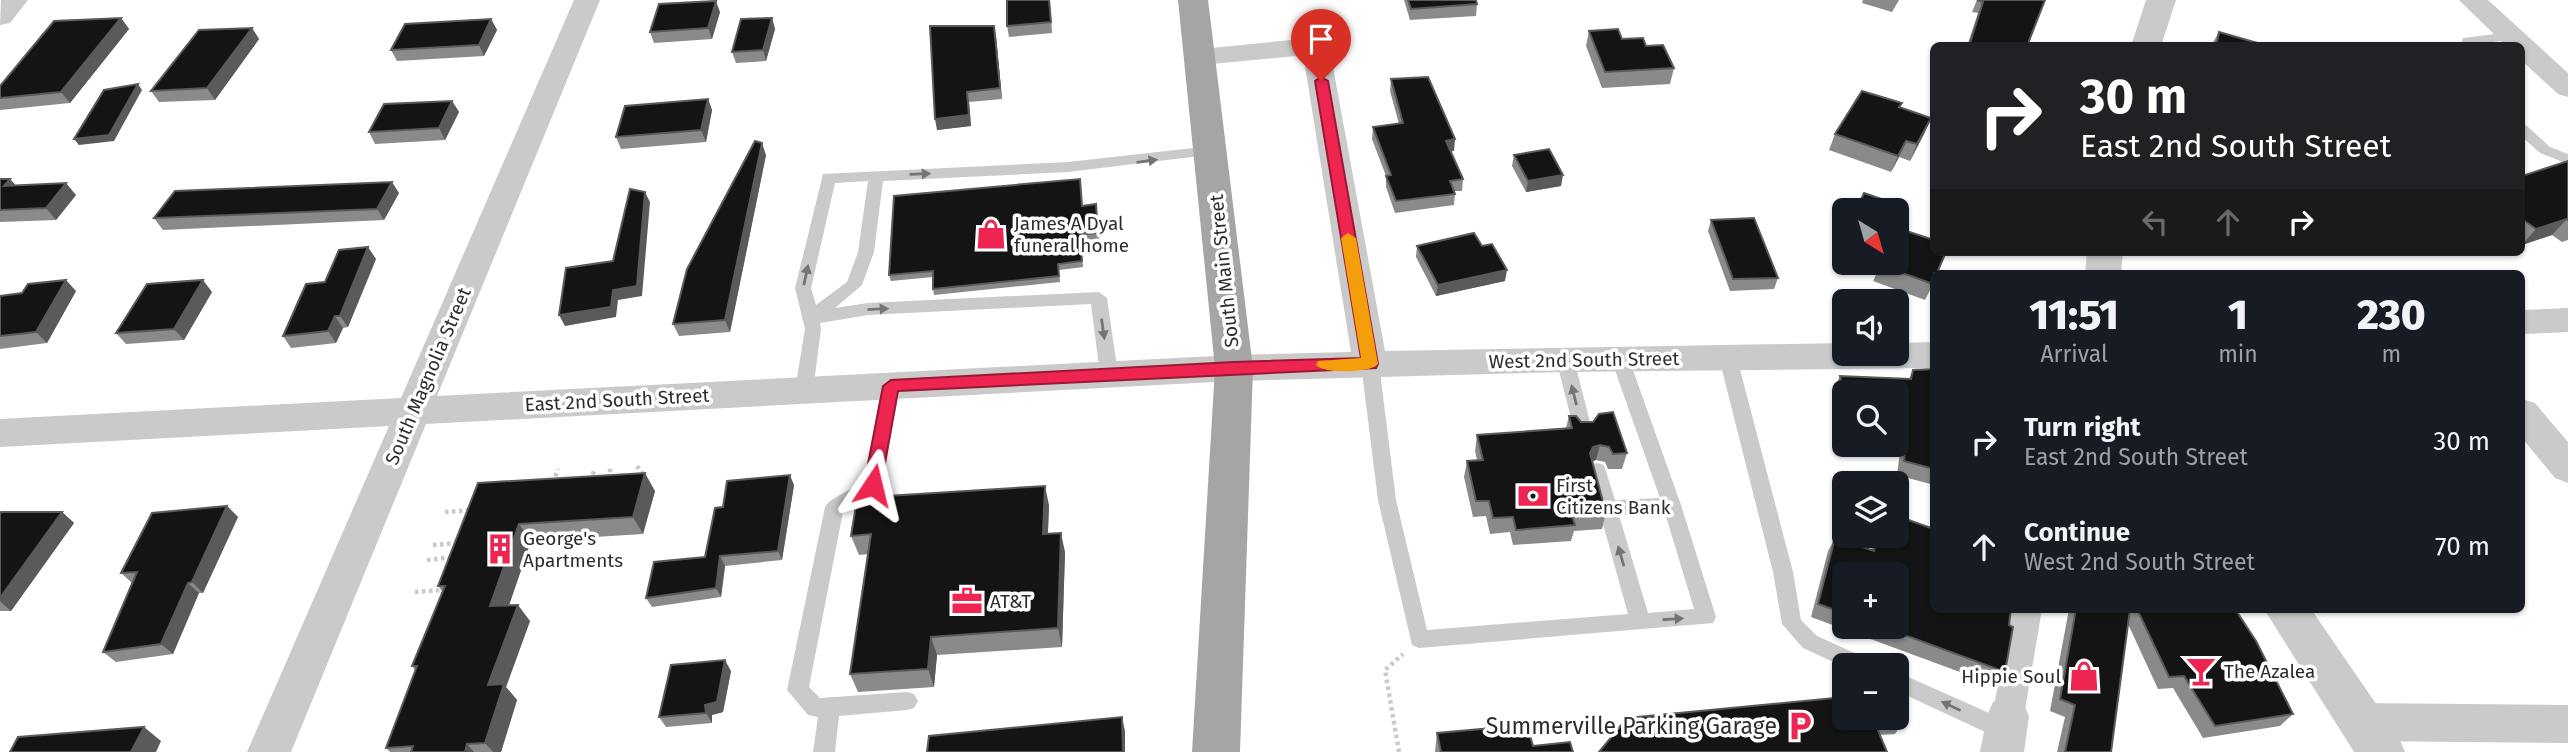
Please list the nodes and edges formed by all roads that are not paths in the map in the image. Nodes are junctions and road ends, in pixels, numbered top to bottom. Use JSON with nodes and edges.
{"nodes":[{"id":1,"x":15,"y":0,"type":"edge"},
{"id":2,"x":587,"y":0,"type":"edge"},
{"id":3,"x":1193,"y":0,"type":"edge"},
{"id":4,"x":2161,"y":0,"type":"edge"},
{"id":5,"x":2472,"y":0,"type":"edge"},
{"id":6,"x":0,"y":17,"type":"edge"},
{"id":7,"x":2511,"y":36,"type":"junction"},
{"id":8,"x":2147,"y":42,"type":"edge"},
{"id":9,"x":2468,"y":42,"type":"edge"},
{"id":10,"x":2518,"y":42,"type":"edge"},
{"id":11,"x":2525,"y":49,"type":"edge"},
{"id":12,"x":1201,"y":57,"type":"junction"},
{"id":13,"x":2568,"y":88,"type":"edge"},
{"id":14,"x":2525,"y":132,"type":"edge"},
{"id":15,"x":1211,"y":150,"type":"junction"},
{"id":16,"x":2568,"y":159,"type":"edge"},
{"id":17,"x":876,"y":176,"type":"junction"},
{"id":18,"x":811,"y":318,"type":"junction"},
{"id":19,"x":2568,"y":320,"type":"edge"},
{"id":20,"x":2525,"y":322,"type":"edge"},
{"id":21,"x":1930,"y":355,"type":"edge"},
{"id":22,"x":1728,"y":358,"type":"junction"},
{"id":23,"x":1565,"y":359,"type":"junction"},
{"id":24,"x":1620,"y":359,"type":"junction"},
{"id":25,"x":1370,"y":364,"type":"junction"},
{"id":26,"x":1234,"y":368,"type":"junction"},
{"id":27,"x":1109,"y":374,"type":"junction"},
{"id":28,"x":891,"y":386,"type":"junction"},
{"id":29,"x":804,"y":390,"type":"junction"},
{"id":30,"x":413,"y":411,"type":"junction"},
{"id":31,"x":2525,"y":417,"type":"edge"},
{"id":32,"x":1583,"y":430,"type":"edge"},
{"id":33,"x":0,"y":433,"type":"edge"},
{"id":34,"x":2568,"y":468,"type":"edge"},
{"id":35,"x":1597,"y":470,"type":"edge"},
{"id":36,"x":1672,"y":505,"type":"junction"},
{"id":37,"x":1607,"y":508,"type":"junction"},
{"id":38,"x":2025,"y":613,"type":"edge"},
{"id":39,"x":2289,"y":613,"type":"edge"},
{"id":40,"x":1640,"y":621,"type":"junction"},
{"id":41,"x":1834,"y":653,"type":"edge"},
{"id":42,"x":1909,"y":687,"type":"edge"},
{"id":43,"x":907,"y":701,"type":"dead end"},
{"id":44,"x":830,"y":706,"type":"junction"},
{"id":45,"x":2568,"y":724,"type":"edge"},
{"id":46,"x":2005,"y":733,"type":"edge"},
{"id":47,"x":2371,"y":737,"type":"edge"},
{"id":48,"x":269,"y":752,"type":"edge"},
{"id":49,"x":824,"y":752,"type":"edge"},
{"id":50,"x":1216,"y":752,"type":"edge"}],
"edges":[{"from":1,"to":6,"type":"street"},
{"from":2,"to":30,"type":"street","name":"South Magnolia Street"},
{"from":3,"to":12,"type":"main road","name":"South Main Street"},
{"from":4,"to":8,"type":"street"},
{"from":5,"to":7,"type":"street"},
{"from":7,"to":9,"type":"lane"},
{"from":7,"to":10,"type":"street"},
{"from":11,"to":13,"type":"street"},
{"from":12,"to":15,"type":"main road","name":"South Main Street"},
{"from":12,"to":25,"type":"street"},
{"from":14,"to":16,"type":"lane"},
{"from":17,"to":15,"type":"lane","one_way":true},
{"from":15,"to":26,"type":"main road","name":"South Main Street"},
{"from":17,"to":18,"type":"lane"},
{"from":18,"to":17,"type":"lane","one_way":true},
{"from":18,"to":27,"type":"lane","one_way":true},
{"from":18,"to":29,"type":"lane"},
{"from":19,"to":20,"type":"street"},
{"from":21,"to":22,"type":"street","name":"West 2nd South Street"},
{"from":22,"to":24,"type":"street","name":"West 2nd South Street"},
{"from":22,"to":41,"type":"lane"},
{"from":23,"to":24,"type":"street","name":"West 2nd South Street"},
{"from":23,"to":25,"type":"street","name":"West 2nd South Street"},
{"from":32,"to":23,"type":"lane","one_way":true},
{"from":24,"to":36,"type":"lane"},
{"from":25,"to":26,"type":"street","name":"West 2nd South Street"},
{"from":25,"to":40,"type":"lane"},
{"from":26,"to":27,"type":"street","name":"East 2nd South Street"},
{"from":26,"to":50,"type":"main road","name":"South Main Street"},
{"from":27,"to":28,"type":"street","name":"East 2nd South Street"},
{"from":28,"to":29,"type":"street","name":"East 2nd South Street"},
{"from":28,"to":44,"type":"lane"},
{"from":29,"to":30,"type":"street","name":"East 2nd South Street"},
{"from":30,"to":33,"type":"street","name":"East 2nd South Street"},
{"from":30,"to":48,"type":"street","name":"South Magnolia Street"},
{"from":31,"to":34,"type":"street"},
{"from":35,"to":37,"type":"lane"},
{"from":36,"to":37,"type":"lane"},
{"from":40,"to":36,"type":"lane","one_way":true},
{"from":40,"to":37,"type":"lane","one_way":true},
{"from":38,"to":46,"type":"street"},
{"from":39,"to":47,"type":"street"},
{"from":46,"to":42,"type":"lane","one_way":true},
{"from":43,"to":44,"type":"lane"},
{"from":44,"to":49,"type":"lane"},
{"from":45,"to":47,"type":"street"}]}
